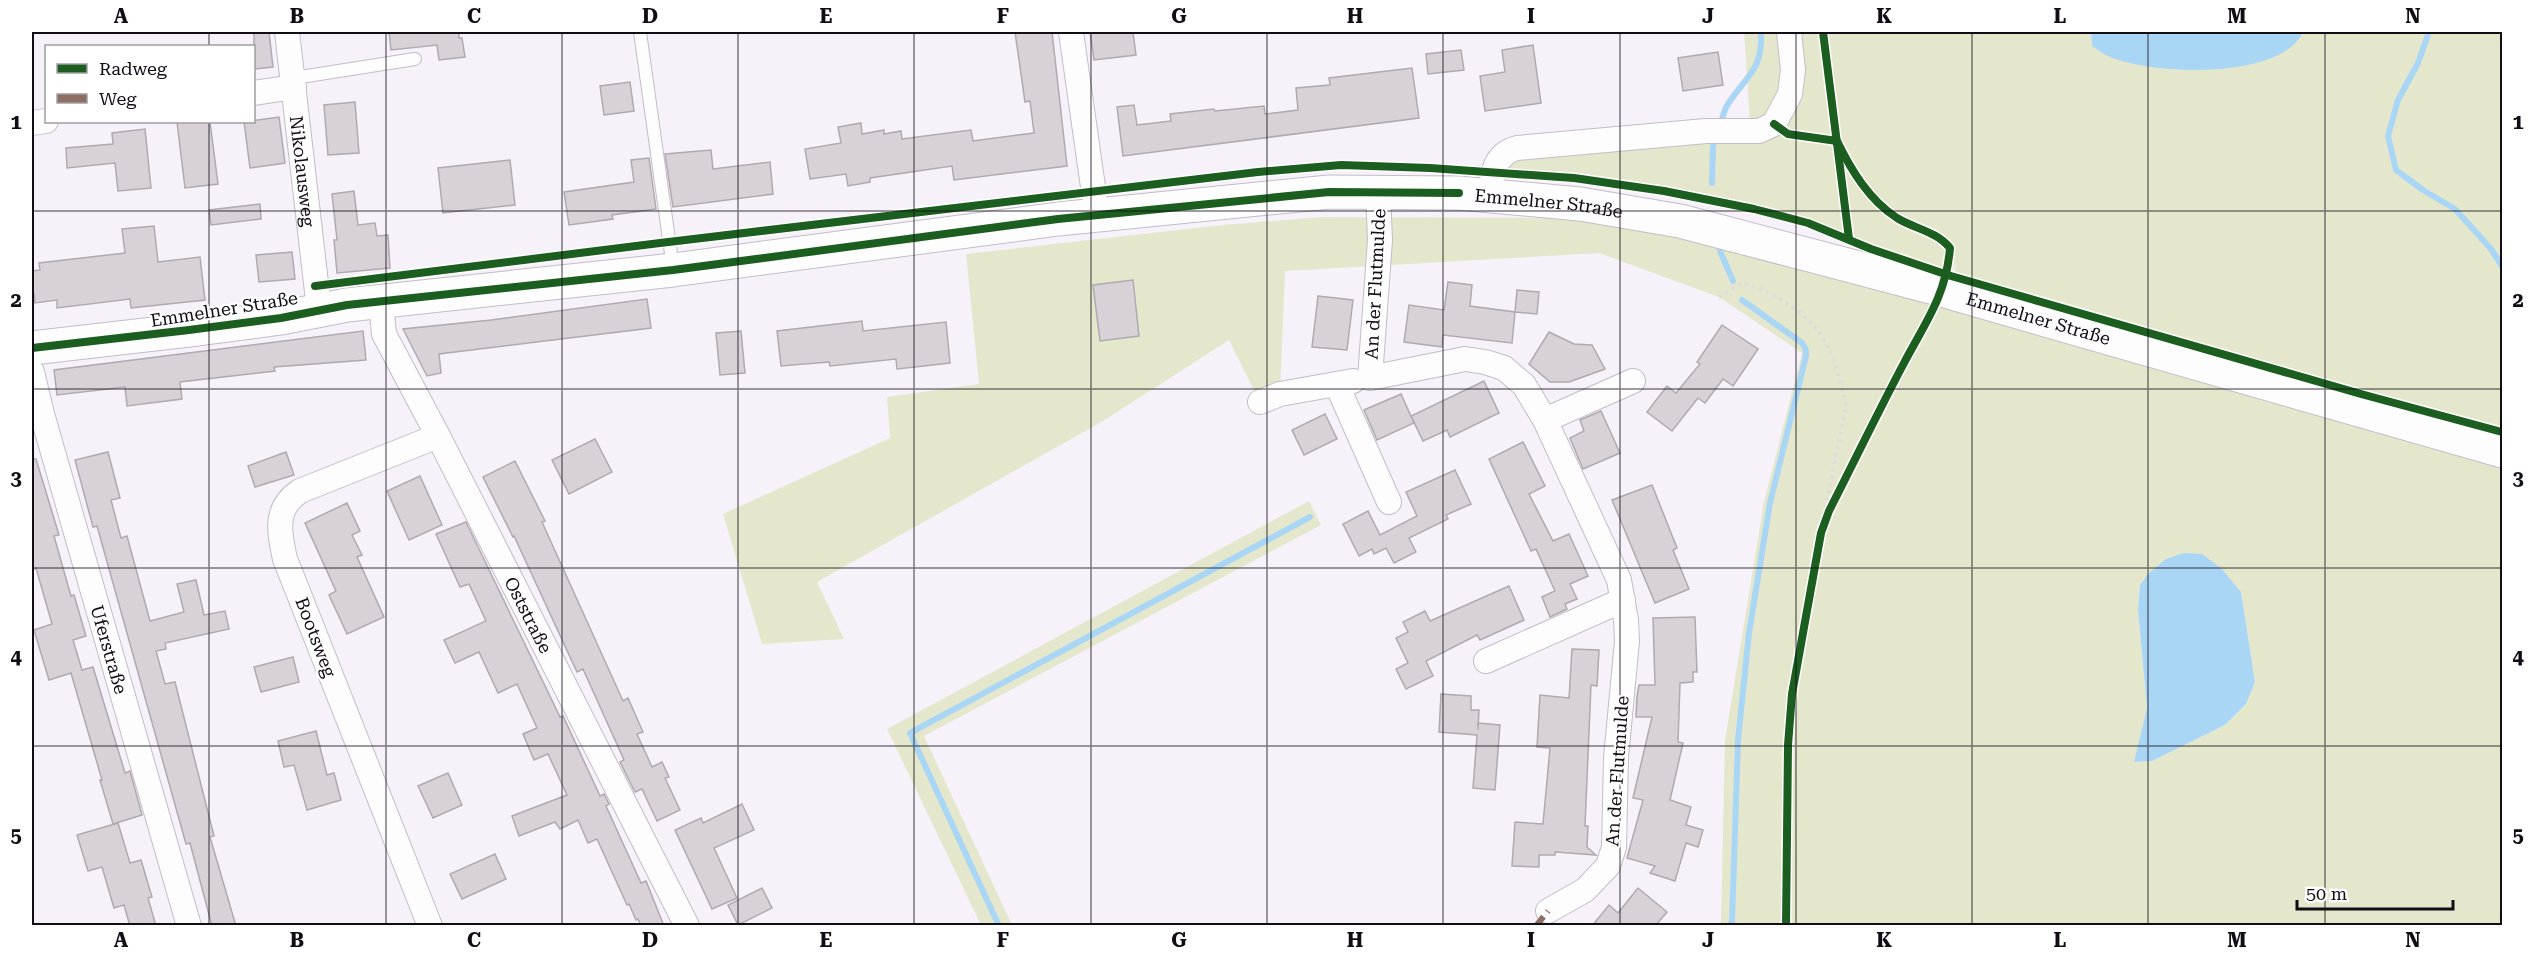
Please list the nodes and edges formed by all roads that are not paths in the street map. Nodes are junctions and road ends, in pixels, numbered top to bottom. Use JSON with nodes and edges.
{"nodes":[{"id":1,"x":287,"y":32,"type":"edge"},
{"id":2,"x":640,"y":32,"type":"edge"},
{"id":3,"x":1071,"y":32,"type":"edge"},
{"id":4,"x":1789,"y":32,"type":"edge"},
{"id":5,"x":415,"y":59,"type":"dead end"},
{"id":6,"x":294,"y":83,"type":"junction"},
{"id":7,"x":255,"y":93,"type":"edge"},
{"id":8,"x":1378,"y":191,"type":"junction"},
{"id":9,"x":1491,"y":195,"type":"junction"},
{"id":10,"x":1096,"y":215,"type":"junction"},
{"id":11,"x":673,"y":270,"type":"junction"},
{"id":12,"x":381,"y":302,"type":"junction"},
{"id":13,"x":319,"y":309,"type":"junction"},
{"id":14,"x":32,"y":348,"type":"edge"},
{"id":15,"x":32,"y":372,"type":"edge"},
{"id":16,"x":1370,"y":378,"type":"junction"},
{"id":17,"x":1633,"y":381,"type":"dead end"},
{"id":18,"x":1337,"y":385,"type":"junction"},
{"id":19,"x":1260,"y":402,"type":"dead end"},
{"id":20,"x":37,"y":416,"type":"edge"},
{"id":21,"x":1545,"y":420,"type":"junction"},
{"id":22,"x":438,"y":436,"type":"junction"},
{"id":23,"x":2502,"y":451,"type":"edge"},
{"id":24,"x":1389,"y":502,"type":"dead end"},
{"id":25,"x":1623,"y":600,"type":"junction"},
{"id":26,"x":1486,"y":661,"type":"dead end"},
{"id":27,"x":1548,"y":911,"type":"dead end"},
{"id":28,"x":189,"y":926,"type":"edge"},
{"id":29,"x":430,"y":926,"type":"edge"},
{"id":30,"x":687,"y":926,"type":"edge"}],
"edges":[{"from":1,"to":6,"type":"street","name":"Nikolausweg"},
{"from":2,"to":11,"type":"lane"},
{"from":3,"to":10,"type":"street"},
{"from":4,"to":9,"type":"street"},
{"from":5,"to":6,"type":"lane"},
{"from":6,"to":7,"type":"street"},
{"from":6,"to":13,"type":"street","name":"Nikolausweg"},
{"from":8,"to":9,"type":"street","name":"Emmelner Straße"},
{"from":8,"to":10,"type":"street","name":"Emmelner Straße"},
{"from":8,"to":16,"type":"street","name":"An der Flutmulde"},
{"from":9,"to":23,"type":"street","name":"Emmelner Straße"},
{"from":10,"to":11,"type":"street","name":"Emmelner Straße"},
{"from":11,"to":12,"type":"street","name":"Emmelner Straße"},
{"from":12,"to":13,"type":"street","name":"Emmelner Straße"},
{"from":12,"to":22,"type":"street","name":"Oststraße"},
{"from":13,"to":14,"type":"street","name":"Emmelner Straße"},
{"from":15,"to":20,"type":"street","name":"Uferstraße"},
{"from":16,"to":18,"type":"street","name":"An der Flutmulde"},
{"from":16,"to":21,"type":"street","name":"An der Flutmulde"},
{"from":17,"to":21,"type":"street"},
{"from":18,"to":19,"type":"street","name":"An der Flutmulde"},
{"from":18,"to":24,"type":"street"},
{"from":20,"to":28,"type":"street","name":"Uferstraße"},
{"from":21,"to":25,"type":"street","name":"An der Flutmulde"},
{"from":22,"to":29,"type":"street","name":"Bootsweg"},
{"from":22,"to":30,"type":"street","name":"Oststraße"},
{"from":25,"to":26,"type":"street"},
{"from":25,"to":27,"type":"street","name":"An der Flutmulde"}]}
